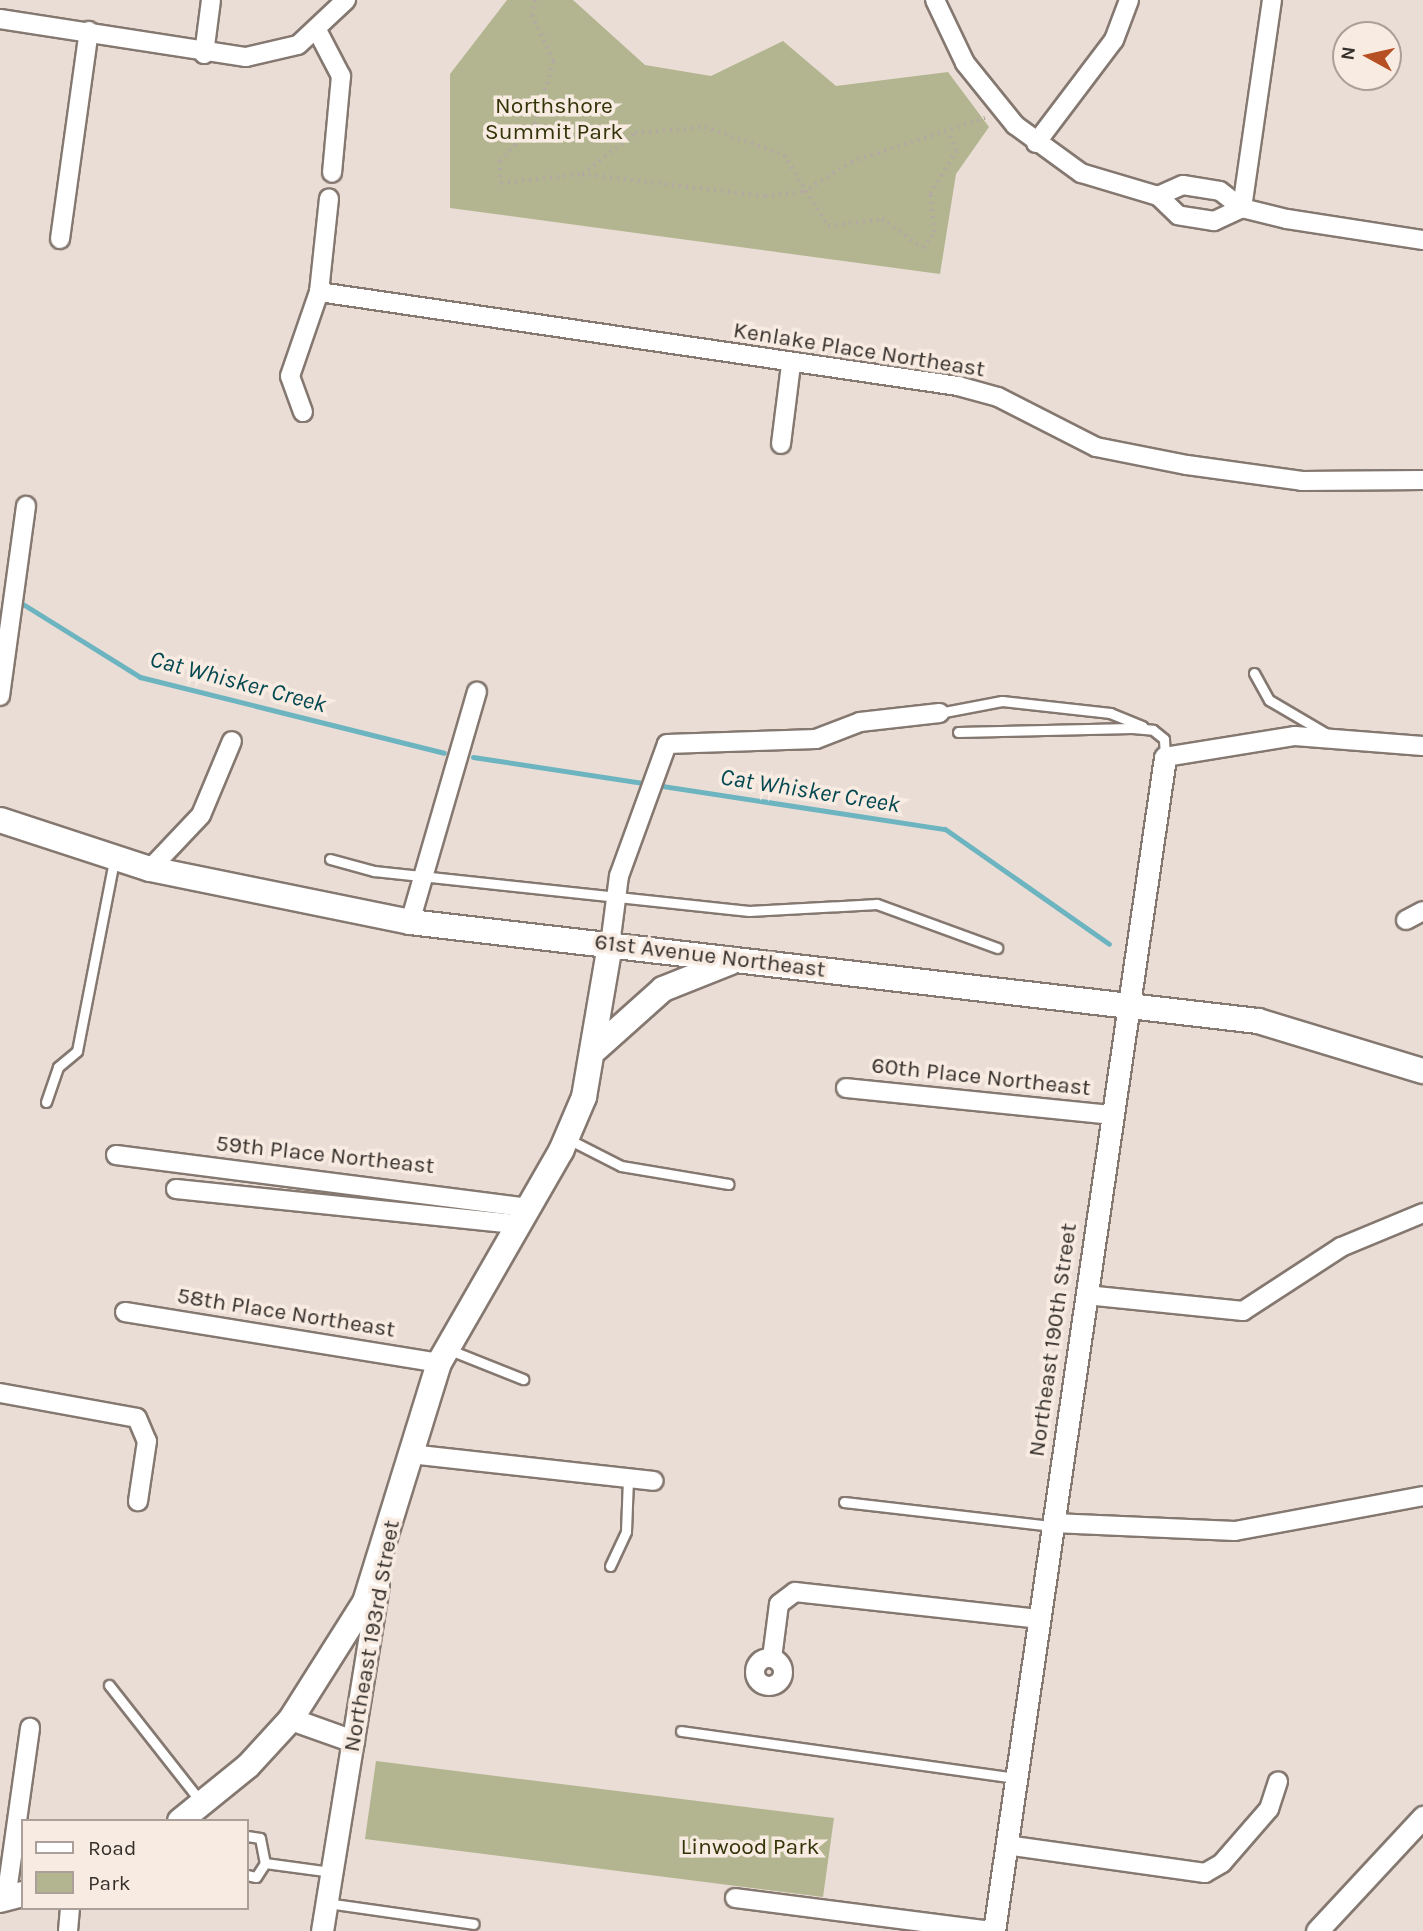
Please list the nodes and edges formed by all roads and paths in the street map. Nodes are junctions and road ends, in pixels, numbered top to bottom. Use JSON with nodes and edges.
{"nodes":[{"id":1,"x":211,"y":0,"type":"edge"},
{"id":2,"x":346,"y":0,"type":"edge"},
{"id":3,"x":535,"y":0,"type":"edge"},
{"id":4,"x":935,"y":0,"type":"edge"},
{"id":5,"x":1129,"y":0,"type":"edge"},
{"id":6,"x":1272,"y":0,"type":"edge"},
{"id":7,"x":0,"y":19,"type":"edge"},
{"id":8,"x":89,"y":32,"type":"junction"},
{"id":9,"x":318,"y":32,"type":"junction"},
{"id":10,"x":204,"y":54,"type":"junction"},
{"id":11,"x":985,"y":118,"type":"dead end"},
{"id":12,"x":948,"y":133,"type":"junction"},
{"id":13,"x":1036,"y":143,"type":"junction"},
{"id":14,"x":332,"y":173,"type":"dead end"},
{"id":15,"x":582,"y":174,"type":"junction"},
{"id":16,"x":805,"y":191,"type":"junction"},
{"id":17,"x":1158,"y":196,"type":"junction"},
{"id":18,"x":330,"y":200,"type":"dead end"},
{"id":19,"x":1242,"y":208,"type":"junction"},
{"id":20,"x":60,"y":239,"type":"dead end"},
{"id":21,"x":1423,"y":240,"type":"edge"},
{"id":22,"x":319,"y":292,"type":"junction"},
{"id":23,"x":791,"y":365,"type":"junction"},
{"id":24,"x":303,"y":412,"type":"dead end"},
{"id":25,"x":781,"y":444,"type":"dead end"},
{"id":26,"x":1423,"y":480,"type":"edge"},
{"id":27,"x":26,"y":506,"type":"dead end"},
{"id":28,"x":1254,"y":673,"type":"dead end"},
{"id":29,"x":477,"y":692,"type":"dead end"},
{"id":30,"x":0,"y":696,"type":"edge"},
{"id":31,"x":939,"y":713,"type":"joint"},
{"id":32,"x":1153,"y":730,"type":"junction"},
{"id":33,"x":958,"y":733,"type":"dead end"},
{"id":34,"x":1329,"y":735,"type":"junction"},
{"id":35,"x":232,"y":741,"type":"dead end"},
{"id":36,"x":1423,"y":746,"type":"edge"},
{"id":37,"x":1166,"y":757,"type":"junction"},
{"id":38,"x":0,"y":820,"type":"edge"},
{"id":39,"x":114,"y":858,"type":"junction"},
{"id":40,"x":330,"y":859,"type":"dead end"},
{"id":41,"x":150,"y":869,"type":"junction"},
{"id":42,"x":424,"y":875,"type":"junction"},
{"id":43,"x":617,"y":894,"type":"junction"},
{"id":44,"x":1423,"y":911,"type":"edge"},
{"id":45,"x":1406,"y":920,"type":"dead end"},
{"id":46,"x":410,"y":922,"type":"junction"},
{"id":47,"x":610,"y":945,"type":"junction"},
{"id":48,"x":997,"y":948,"type":"dead end"},
{"id":49,"x":738,"y":960,"type":"junction"},
{"id":50,"x":1128,"y":1006,"type":"junction"},
{"id":51,"x":596,"y":1049,"type":"junction"},
{"id":52,"x":1423,"y":1071,"type":"edge"},
{"id":53,"x":846,"y":1088,"type":"dead end"},
{"id":54,"x":46,"y":1102,"type":"dead end"},
{"id":55,"x":1112,"y":1115,"type":"junction"},
{"id":56,"x":567,"y":1138,"type":"junction"},
{"id":57,"x":116,"y":1155,"type":"dead end"},
{"id":58,"x":730,"y":1184,"type":"dead end"},
{"id":59,"x":176,"y":1189,"type":"dead end"},
{"id":60,"x":1423,"y":1213,"type":"edge"},
{"id":61,"x":522,"y":1216,"type":"junction"},
{"id":62,"x":1086,"y":1295,"type":"junction"},
{"id":63,"x":125,"y":1312,"type":"dead end"},
{"id":64,"x":442,"y":1355,"type":"junction"},
{"id":65,"x":523,"y":1379,"type":"dead end"},
{"id":66,"x":0,"y":1393,"type":"edge"},
{"id":67,"x":410,"y":1454,"type":"junction"},
{"id":68,"x":628,"y":1478,"type":"junction"},
{"id":69,"x":654,"y":1481,"type":"dead end"},
{"id":70,"x":1423,"y":1496,"type":"edge"},
{"id":71,"x":138,"y":1501,"type":"dead end"},
{"id":72,"x":844,"y":1502,"type":"dead end"},
{"id":73,"x":1053,"y":1525,"type":"junction"},
{"id":74,"x":382,"y":1562,"type":"junction"},
{"id":75,"x":610,"y":1566,"type":"dead end"},
{"id":76,"x":1039,"y":1619,"type":"junction"},
{"id":77,"x":772,"y":1658,"type":"dead end"},
{"id":78,"x":109,"y":1685,"type":"dead end"},
{"id":79,"x":291,"y":1719,"type":"junction"},
{"id":80,"x":30,"y":1728,"type":"dead end"},
{"id":81,"x":681,"y":1731,"type":"dead end"},
{"id":82,"x":353,"y":1741,"type":"junction"},
{"id":83,"x":1016,"y":1779,"type":"junction"},
{"id":84,"x":1278,"y":1781,"type":"dead end"},
{"id":85,"x":195,"y":1814,"type":"edge"},
{"id":86,"x":1423,"y":1816,"type":"edge"},
{"id":87,"x":248,"y":1836,"type":"edge"},
{"id":88,"x":1006,"y":1845,"type":"junction"},
{"id":89,"x":265,"y":1863,"type":"junction"},
{"id":90,"x":332,"y":1872,"type":"junction"},
{"id":91,"x":248,"y":1875,"type":"edge"},
{"id":92,"x":9,"y":1898,"type":"edge"},
{"id":93,"x":735,"y":1898,"type":"dead end"},
{"id":94,"x":327,"y":1903,"type":"junction"},
{"id":95,"x":70,"y":1910,"type":"edge"},
{"id":96,"x":474,"y":1924,"type":"dead end"},
{"id":97,"x":68,"y":1931,"type":"edge"},
{"id":98,"x":322,"y":1931,"type":"edge"},
{"id":99,"x":993,"y":1931,"type":"edge"},
{"id":100,"x":1317,"y":1931,"type":"edge"}],
"edges":[{"from":1,"to":10,"type":"street"},
{"from":2,"to":9,"type":"street"},
{"from":3,"to":15,"type":"path"},
{"from":4,"to":13,"type":"street"},
{"from":5,"to":13,"type":"street"},
{"from":6,"to":19,"type":"street"},
{"from":7,"to":8,"type":"street"},
{"from":8,"to":10,"type":"street"},
{"from":8,"to":20,"type":"street"},
{"from":9,"to":10,"type":"street"},
{"from":9,"to":14,"type":"street"},
{"from":11,"to":12,"type":"path"},
{"from":12,"to":16,"type":"path"},
{"from":12,"to":16,"type":"path"},
{"from":13,"to":17,"type":"street"},
{"from":15,"to":16,"type":"path"},
{"from":15,"to":16,"type":"path"},
{"from":17,"to":19,"type":"street"},
{"from":17,"to":19,"type":"street"},
{"from":18,"to":22,"type":"street"},
{"from":19,"to":21,"type":"street"},
{"from":22,"to":23,"type":"street","name":"Kenlake Place Northeast"},
{"from":22,"to":24,"type":"street"},
{"from":23,"to":25,"type":"street"},
{"from":23,"to":26,"type":"street","name":"Kenlake Place Northeast"},
{"from":27,"to":30,"type":"street"},
{"from":28,"to":34,"type":"lane"},
{"from":29,"to":42,"type":"street"},
{"from":31,"to":32,"type":"lane"},
{"from":31,"to":43,"type":"street"},
{"from":32,"to":33,"type":"lane"},
{"from":32,"to":37,"type":"lane"},
{"from":34,"to":36,"type":"street"},
{"from":34,"to":37,"type":"street"},
{"from":35,"to":41,"type":"street"},
{"from":37,"to":50,"type":"street","name":"Northeast 190th Street"},
{"from":38,"to":39,"type":"main road","name":"61st Avenue Northeast"},
{"from":39,"to":41,"type":"main road","name":"61st Avenue Northeast"},
{"from":39,"to":54,"type":"lane"},
{"from":40,"to":42,"type":"lane"},
{"from":41,"to":46,"type":"main road","name":"61st Avenue Northeast"},
{"from":42,"to":43,"type":"lane"},
{"from":42,"to":46,"type":"street"},
{"from":43,"to":47,"type":"street"},
{"from":43,"to":48,"type":"lane"},
{"from":44,"to":45,"type":"street"},
{"from":46,"to":47,"type":"main road","name":"61st Avenue Northeast"},
{"from":47,"to":49,"type":"main road","name":"61st Avenue Northeast"},
{"from":47,"to":51,"type":"main road","name":"Northeast 193rd Street"},
{"from":49,"to":50,"type":"main road","name":"61st Avenue Northeast"},
{"from":49,"to":51,"type":"main road"},
{"from":50,"to":52,"type":"main road","name":"61st Avenue Northeast"},
{"from":50,"to":55,"type":"street","name":"Northeast 190th Street"},
{"from":51,"to":56,"type":"main road","name":"Northeast 193rd Street"},
{"from":53,"to":55,"type":"street","name":"60th Place Northeast"},
{"from":55,"to":62,"type":"street","name":"Northeast 190th Street"},
{"from":56,"to":58,"type":"lane"},
{"from":56,"to":61,"type":"main road","name":"Northeast 193rd Street"},
{"from":57,"to":61,"type":"street","name":"59th Place Northeast"},
{"from":59,"to":61,"type":"street","name":"59th Place Northeast"},
{"from":60,"to":62,"type":"street"},
{"from":61,"to":64,"type":"main road","name":"Northeast 193rd Street"},
{"from":62,"to":73,"type":"street","name":"Northeast 190th Street"},
{"from":63,"to":64,"type":"street","name":"58th Place Northeast"},
{"from":64,"to":65,"type":"lane"},
{"from":64,"to":67,"type":"main road","name":"Northeast 193rd Street"},
{"from":66,"to":71,"type":"street"},
{"from":67,"to":68,"type":"street"},
{"from":67,"to":74,"type":"main road","name":"Northeast 193rd Street"},
{"from":68,"to":69,"type":"street"},
{"from":68,"to":75,"type":"lane"},
{"from":70,"to":73,"type":"street"},
{"from":72,"to":73,"type":"lane"},
{"from":73,"to":76,"type":"street","name":"Northeast 190th Street"},
{"from":74,"to":79,"type":"main road"},
{"from":74,"to":82,"type":"street","name":"Northeast 193rd Street"},
{"from":76,"to":77,"type":"street"},
{"from":76,"to":83,"type":"street","name":"Northeast 190th Street"},
{"from":78,"to":85,"type":"lane"},
{"from":79,"to":82,"type":"street"},
{"from":79,"to":85,"type":"main road"},
{"from":80,"to":92,"type":"street"},
{"from":81,"to":83,"type":"lane"},
{"from":82,"to":90,"type":"street","name":"Northeast 193rd Street"},
{"from":83,"to":88,"type":"street","name":"Northeast 190th Street"},
{"from":84,"to":88,"type":"street"},
{"from":86,"to":100,"type":"street"},
{"from":87,"to":89,"type":"lane"},
{"from":88,"to":99,"type":"street","name":"Northeast 190th Street"},
{"from":89,"to":90,"type":"lane"},
{"from":89,"to":91,"type":"lane"},
{"from":90,"to":94,"type":"street","name":"Northeast 193rd Street"},
{"from":93,"to":99,"type":"street"},
{"from":94,"to":96,"type":"lane"},
{"from":94,"to":98,"type":"street","name":"Northeast 193rd Street"},
{"from":95,"to":97,"type":"street"}]}
